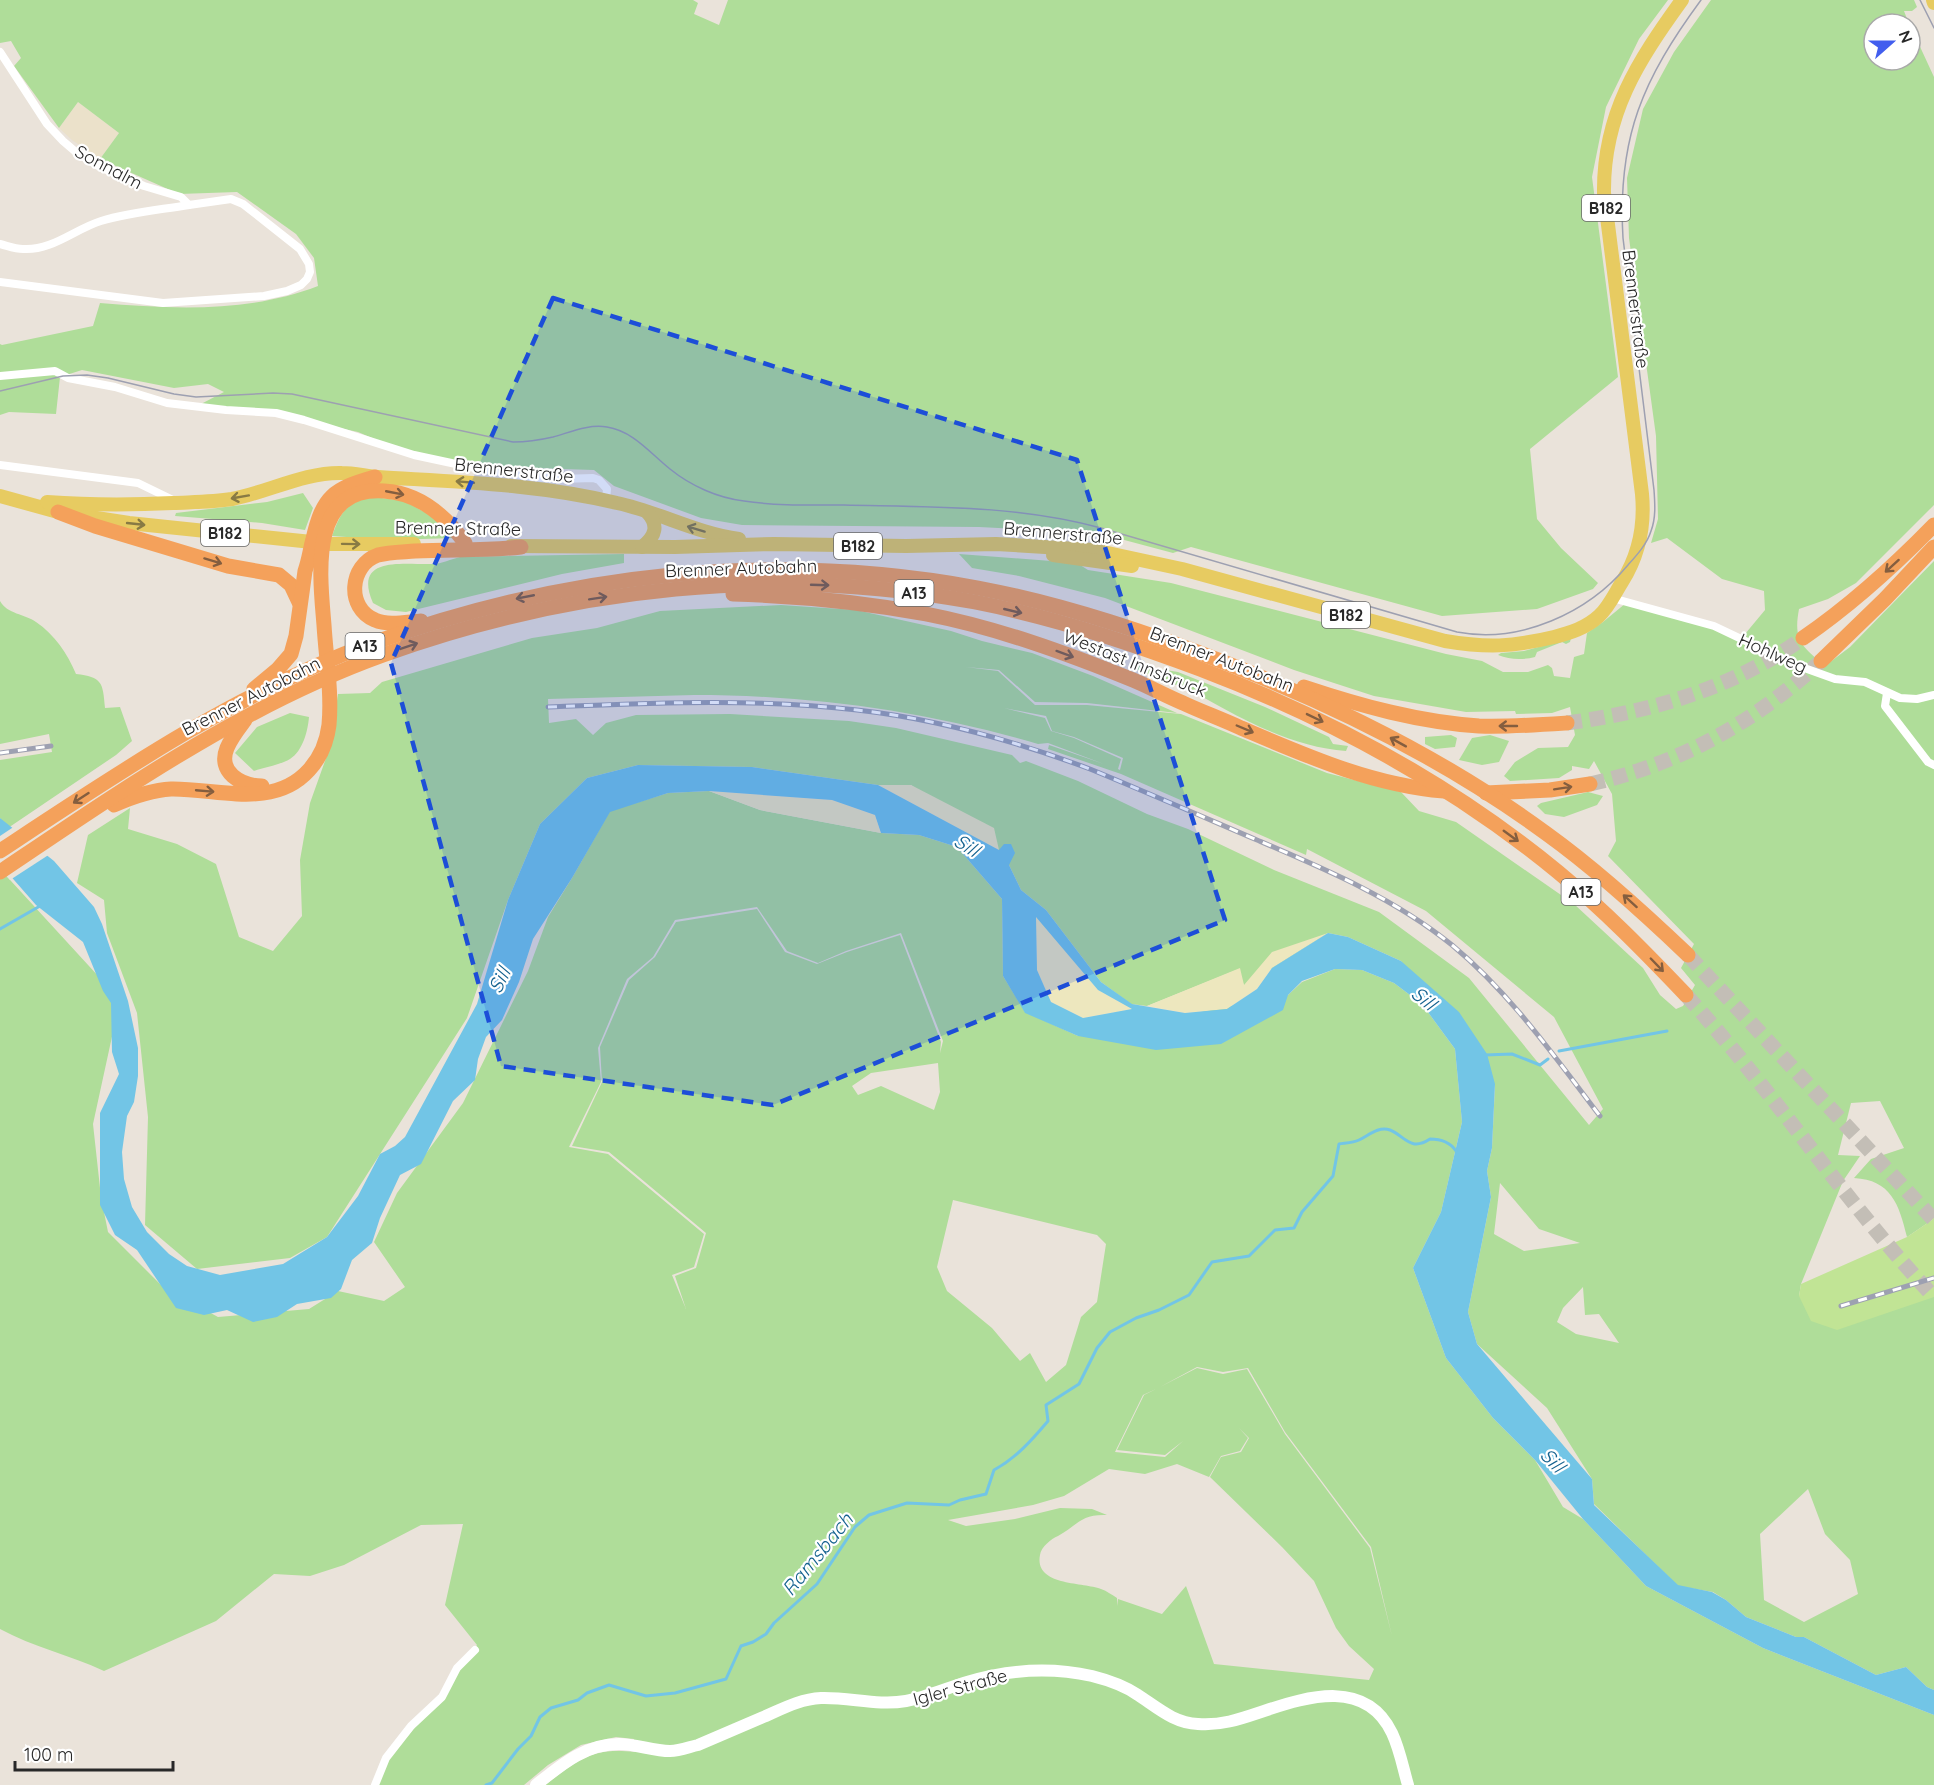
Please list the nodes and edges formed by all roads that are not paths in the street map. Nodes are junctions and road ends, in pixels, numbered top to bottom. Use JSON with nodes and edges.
{"nodes":[{"id":1,"x":1682,"y":0,"type":"edge"},
{"id":2,"x":0,"y":52,"type":"edge"},
{"id":3,"x":189,"y":205,"type":"junction"},
{"id":4,"x":0,"y":244,"type":"edge"},
{"id":5,"x":0,"y":282,"type":"edge"},
{"id":6,"x":0,"y":376,"type":"edge"},
{"id":7,"x":0,"y":465,"type":"edge"},
{"id":8,"x":375,"y":477,"type":"junction"},
{"id":9,"x":0,"y":496,"type":"edge"},
{"id":10,"x":15,"y":500,"type":"junction"},
{"id":11,"x":606,"y":500,"type":"junction"},
{"id":12,"x":178,"y":502,"type":"junction"},
{"id":13,"x":58,"y":512,"type":"junction"},
{"id":14,"x":647,"y":512,"type":"junction"},
{"id":15,"x":324,"y":519,"type":"junction"},
{"id":16,"x":1934,"y":525,"type":"edge"},
{"id":17,"x":465,"y":543,"type":"junction"},
{"id":18,"x":774,"y":544,"type":"junction"},
{"id":19,"x":521,"y":547,"type":"junction"},
{"id":20,"x":642,"y":547,"type":"junction"},
{"id":21,"x":1934,"y":547,"type":"edge"},
{"id":22,"x":311,"y":568,"type":"junction"},
{"id":23,"x":657,"y":591,"type":"junction"},
{"id":24,"x":1612,"y":598,"type":"junction"},
{"id":25,"x":299,"y":602,"type":"junction"},
{"id":26,"x":442,"y":620,"type":"junction"},
{"id":27,"x":1803,"y":638,"type":"tunnel mouth"},
{"id":28,"x":1197,"y":652,"type":"junction"},
{"id":29,"x":1821,"y":661,"type":"tunnel mouth"},
{"id":30,"x":1887,"y":693,"type":"junction"},
{"id":31,"x":1934,"y":695,"type":"edge"},
{"id":32,"x":325,"y":703,"type":"junction"},
{"id":33,"x":244,"y":709,"type":"junction"},
{"id":34,"x":1567,"y":723,"type":"tunnel mouth"},
{"id":35,"x":1934,"y":765,"type":"edge"},
{"id":36,"x":1590,"y":784,"type":"tunnel mouth"},
{"id":37,"x":143,"y":787,"type":"junction"},
{"id":38,"x":0,"y":851,"type":"edge"},
{"id":39,"x":0,"y":872,"type":"edge"},
{"id":40,"x":1688,"y":955,"type":"tunnel mouth"},
{"id":41,"x":1686,"y":996,"type":"tunnel mouth"},
{"id":42,"x":475,"y":1650,"type":"dead end"},
{"id":43,"x":375,"y":1785,"type":"edge"},
{"id":44,"x":536,"y":1785,"type":"edge"},
{"id":45,"x":1408,"y":1785,"type":"edge"}],
"edges":[{"from":1,"to":24,"type":"main road","name":"Brennerstraße","number":"B182"},
{"from":2,"to":3,"type":"street","name":"Sonnalm"},
{"from":3,"to":4,"type":"street","name":"Sonnalm"},
{"from":3,"to":5,"type":"street","name":"Sonnalm"},
{"from":6,"to":11,"type":"street"},
{"from":7,"to":12,"type":"street"},
{"from":11,"to":8,"type":"main road","name":"Brennerstraße","number":"B182","one_way":true},
{"from":8,"to":12,"type":"main road","name":"Brenner Straße","number":"B182","one_way":true},
{"from":8,"to":15,"type":"highway"},
{"from":9,"to":10,"type":"main road","name":"Brenner Straße","number":"B182"},
{"from":10,"to":12,"type":"main road","name":"Brenner Straße","number":"B182"},
{"from":10,"to":13,"type":"main road","name":"Brenner Straße","number":"B182"},
{"from":11,"to":14,"type":"main road","name":"Brennerstraße","number":"B182"},
{"from":13,"to":17,"type":"main road","name":"Brenner Straße","number":"B182","one_way":true},
{"from":13,"to":25,"type":"highway","one_way":true},
{"from":18,"to":14,"type":"main road","number":"B182","one_way":true},
{"from":14,"to":20,"type":"main road"},
{"from":15,"to":17,"type":"highway","one_way":true},
{"from":15,"to":22,"type":"highway"},
{"from":16,"to":27,"type":"highway","one_way":true},
{"from":17,"to":19,"type":"main road","name":"Brenner Straße","number":"B182"},
{"from":18,"to":20,"type":"main road","name":"Brenner Straße","number":"B182"},
{"from":18,"to":24,"type":"main road","name":"Brennerstraße","number":"B182"},
{"from":19,"to":20,"type":"main road","name":"Brenner Straße","number":"B182"},
{"from":19,"to":26,"type":"highway"},
{"from":21,"to":29,"type":"highway"},
{"from":22,"to":25,"type":"highway"},
{"from":22,"to":32,"type":"highway"},
{"from":33,"to":23,"type":"highway","name":"Brenner Autobahn","number":"A13","one_way":true},
{"from":23,"to":36,"type":"highway","name":"Westast Innsbruck","number":"A13","one_way":true},
{"from":23,"to":41,"type":"highway","name":"Brenner Autobahn","number":"A13","one_way":true},
{"from":24,"to":30,"type":"street","name":"Hohlweg"},
{"from":25,"to":33,"type":"highway"},
{"from":28,"to":26,"type":"highway","name":"Brenner Autobahn","number":"A13","one_way":true},
{"from":26,"to":33,"type":"highway","name":"Brenner Autobahn","number":"A13"},
{"from":34,"to":28,"type":"highway","name":"Westast Innsbruck","number":"A13","one_way":true},
{"from":40,"to":28,"type":"highway","name":"Brenner Autobahn","number":"A13","one_way":true},
{"from":30,"to":31,"type":"street","name":"Hohlweg"},
{"from":30,"to":35,"type":"street"},
{"from":32,"to":33,"type":"highway"},
{"from":37,"to":32,"type":"highway","one_way":true},
{"from":33,"to":37,"type":"highway","name":"Brenner Autobahn","number":"A13"},
{"from":33,"to":38,"type":"highway","name":"Brenner Autobahn","number":"A13","one_way":true},
{"from":37,"to":39,"type":"highway"},
{"from":42,"to":43,"type":"street"},
{"from":44,"to":45,"type":"main road","name":"Igler Straße"}]}
